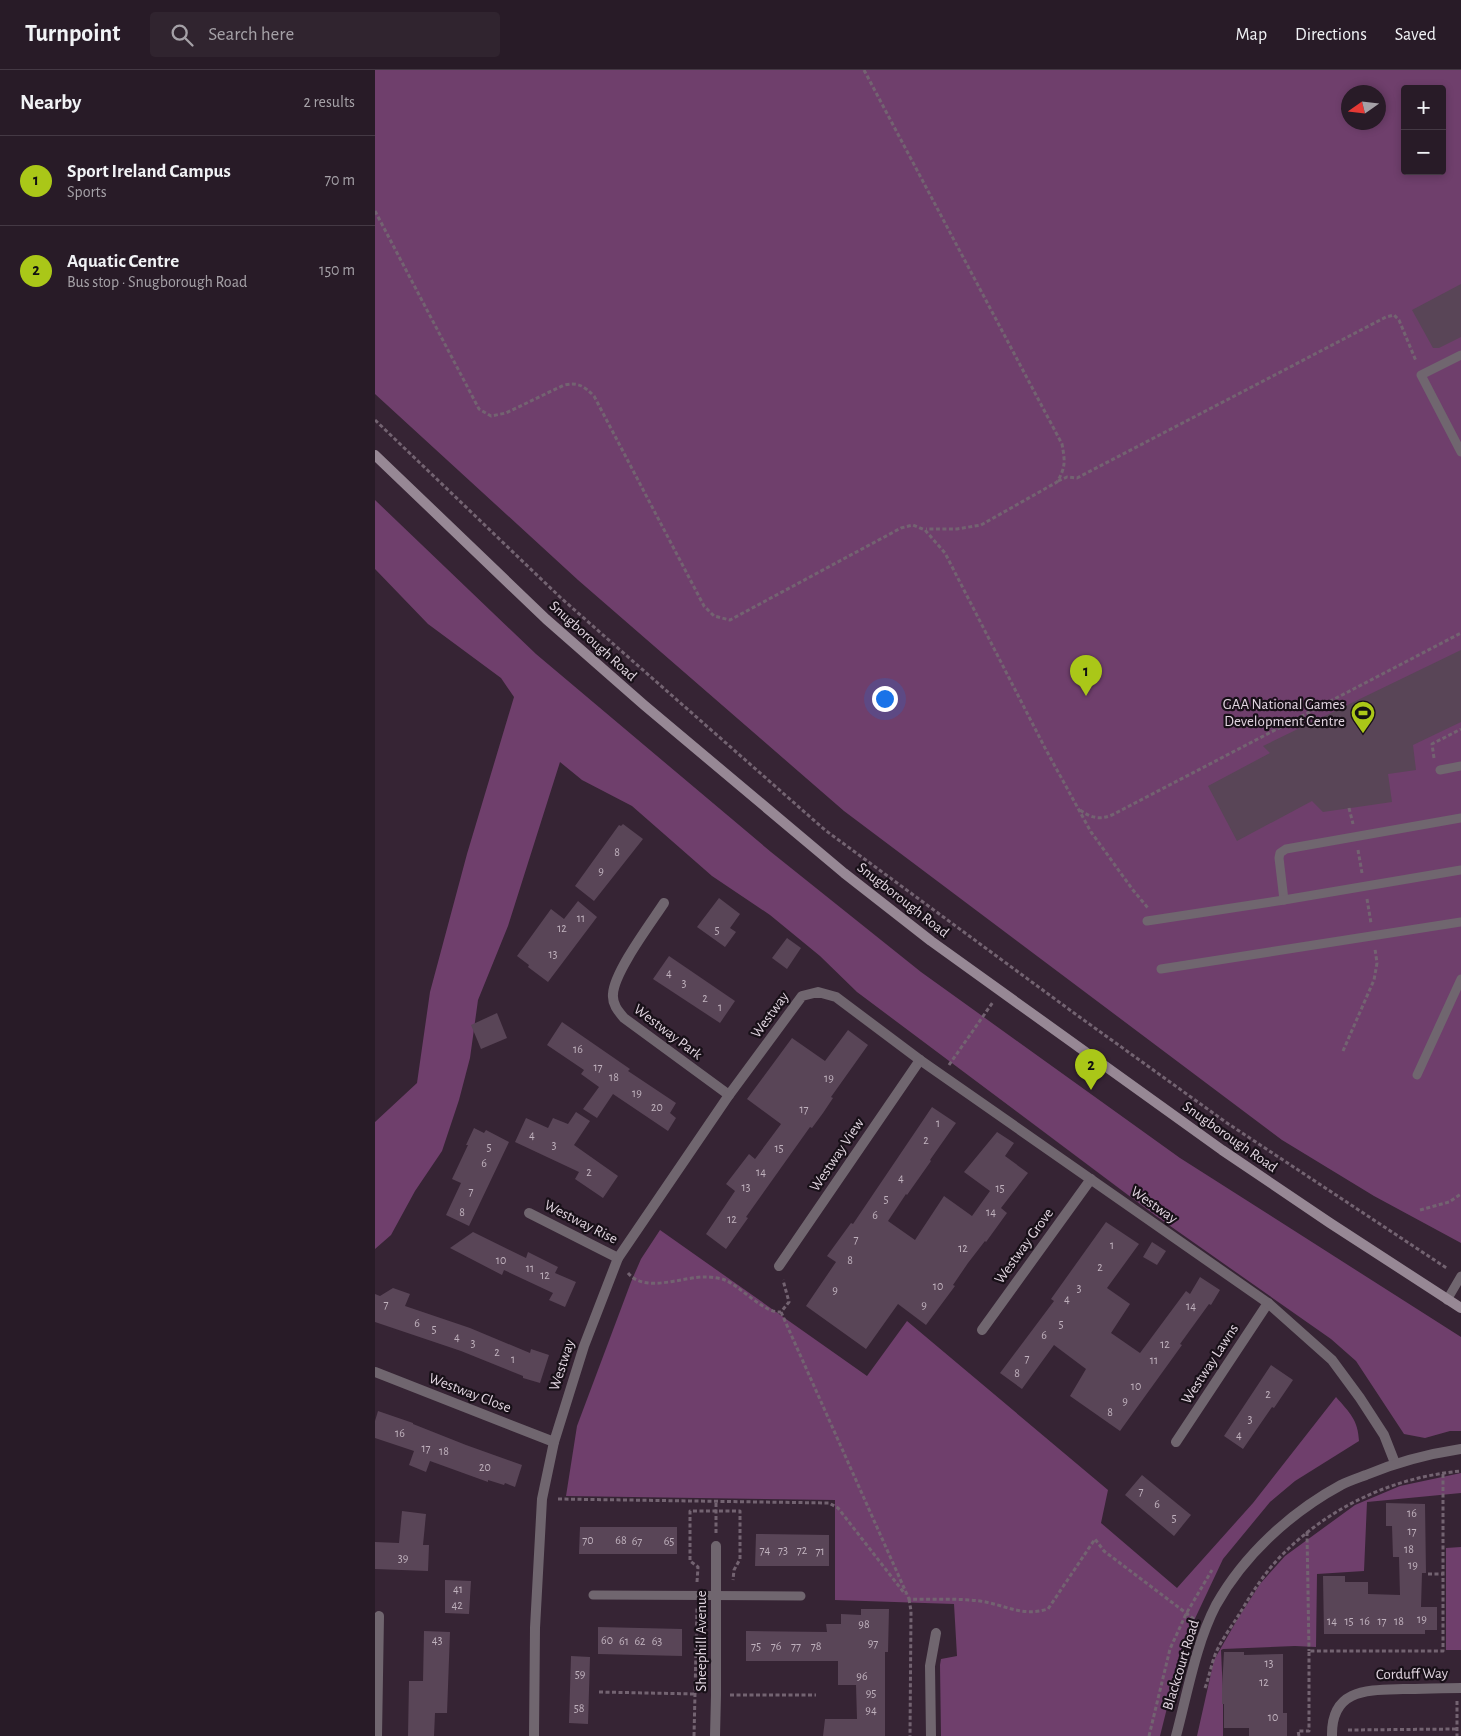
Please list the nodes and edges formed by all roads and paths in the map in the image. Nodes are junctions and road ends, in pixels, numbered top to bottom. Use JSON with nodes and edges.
{"nodes":[{"id":1,"x":864,"y":70,"type":"edge"},
{"id":2,"x":375,"y":211,"type":"edge"},
{"id":3,"x":1461,"y":355,"type":"edge"},
{"id":4,"x":1421,"y":375,"type":"junction"},
{"id":5,"x":375,"y":420,"type":"edge"},
{"id":6,"x":1461,"y":452,"type":"edge"},
{"id":7,"x":375,"y":455,"type":"edge"},
{"id":8,"x":1057,"y":482,"type":"junction"},
{"id":9,"x":923,"y":529,"type":"junction"},
{"id":10,"x":1461,"y":633,"type":"edge"},
{"id":11,"x":1461,"y":729,"type":"edge"},
{"id":12,"x":1461,"y":766,"type":"edge"},
{"id":13,"x":1439,"y":770,"type":"joint"},
{"id":14,"x":1079,"y":810,"type":"junction"},
{"id":15,"x":1461,"y":818,"type":"edge"},
{"id":16,"x":1461,"y":870,"type":"edge"},
{"id":17,"x":1284,"y":900,"type":"junction"},
{"id":18,"x":664,"y":903,"type":"dead end"},
{"id":19,"x":1157,"y":919,"type":"junction"},
{"id":20,"x":1147,"y":921,"type":"dead end"},
{"id":21,"x":1461,"y":922,"type":"edge"},
{"id":22,"x":1161,"y":969,"type":"dead end"},
{"id":23,"x":1461,"y":979,"type":"edge"},
{"id":24,"x":1001,"y":992,"type":"junction"},
{"id":25,"x":920,"y":1060,"type":"junction"},
{"id":26,"x":942,"y":1075,"type":"junction"},
{"id":27,"x":1417,"y":1075,"type":"dead end"},
{"id":28,"x":729,"y":1095,"type":"junction"},
{"id":29,"x":1091,"y":1180,"type":"junction"},
{"id":30,"x":1461,"y":1194,"type":"edge"},
{"id":31,"x":1419,"y":1210,"type":"dead end"},
{"id":32,"x":529,"y":1213,"type":"dead end"},
{"id":33,"x":619,"y":1258,"type":"junction"},
{"id":34,"x":779,"y":1266,"type":"joint"},
{"id":35,"x":1461,"y":1276,"type":"edge"},
{"id":36,"x":1447,"y":1300,"type":"junction"},
{"id":37,"x":1268,"y":1303,"type":"junction"},
{"id":38,"x":1461,"y":1308,"type":"edge"},
{"id":39,"x":781,"y":1312,"type":"junction"},
{"id":40,"x":982,"y":1330,"type":"dead end"},
{"id":41,"x":375,"y":1372,"type":"edge"},
{"id":42,"x":554,"y":1442,"type":"junction"},
{"id":43,"x":1177,"y":1442,"type":"dead end"},
{"id":44,"x":1461,"y":1449,"type":"edge"},
{"id":45,"x":1395,"y":1463,"type":"junction"},
{"id":46,"x":1461,"y":1471,"type":"edge"},
{"id":47,"x":1443,"y":1473,"type":"junction"},
{"id":48,"x":542,"y":1499,"type":"junction"},
{"id":49,"x":717,"y":1501,"type":"junction"},
{"id":50,"x":1307,"y":1532,"type":"junction"},
{"id":51,"x":716,"y":1546,"type":"joint"},
{"id":52,"x":1212,"y":1570,"type":"dead end"},
{"id":53,"x":1428,"y":1574,"type":"dead end"},
{"id":54,"x":1443,"y":1574,"type":"junction"},
{"id":55,"x":593,"y":1595,"type":"dead end"},
{"id":56,"x":716,"y":1595,"type":"junction"},
{"id":57,"x":801,"y":1596,"type":"dead end"},
{"id":58,"x":909,"y":1599,"type":"junction"},
{"id":59,"x":1186,"y":1614,"type":"junction"},
{"id":60,"x":379,"y":1616,"type":"dead end"},
{"id":61,"x":1207,"y":1627,"type":"junction"},
{"id":62,"x":936,"y":1633,"type":"dead end"},
{"id":63,"x":1309,"y":1651,"type":"junction"},
{"id":64,"x":1459,"y":1688,"type":"edge"},
{"id":65,"x":599,"y":1692,"type":"dead end"},
{"id":66,"x":1204,"y":1693,"type":"dead end"},
{"id":67,"x":716,"y":1695,"type":"junction"},
{"id":68,"x":816,"y":1695,"type":"dead end"},
{"id":69,"x":1457,"y":1729,"type":"junction"},
{"id":70,"x":1309,"y":1731,"type":"junction"},
{"id":71,"x":1332,"y":1733,"type":"edge"},
{"id":72,"x":377,"y":1736,"type":"edge"},
{"id":73,"x":534,"y":1736,"type":"edge"},
{"id":74,"x":715,"y":1736,"type":"edge"},
{"id":75,"x":910,"y":1736,"type":"edge"},
{"id":76,"x":931,"y":1736,"type":"edge"},
{"id":77,"x":1149,"y":1736,"type":"edge"},
{"id":78,"x":1176,"y":1736,"type":"edge"},
{"id":79,"x":1299,"y":1736,"type":"edge"},
{"id":80,"x":1457,"y":1736,"type":"edge"}],
"edges":[{"from":1,"to":8,"type":"path"},
{"from":2,"to":9,"type":"path"},
{"from":3,"to":4,"type":"lane"},
{"from":4,"to":6,"type":"lane"},
{"from":4,"to":8,"type":"path"},
{"from":5,"to":35,"type":"path"},
{"from":7,"to":24,"type":"main road","name":"Snugborough Road"},
{"from":8,"to":9,"type":"path"},
{"from":9,"to":14,"type":"path"},
{"from":10,"to":14,"type":"path"},
{"from":11,"to":13,"type":"path"},
{"from":12,"to":13,"type":"lane"},
{"from":14,"to":19,"type":"path"},
{"from":15,"to":17,"type":"lane"},
{"from":16,"to":17,"type":"lane"},
{"from":17,"to":19,"type":"lane"},
{"from":18,"to":28,"type":"street","name":"Westway Park"},
{"from":19,"to":20,"type":"lane"},
{"from":21,"to":22,"type":"lane"},
{"from":23,"to":27,"type":"lane"},
{"from":24,"to":26,"type":"path"},
{"from":24,"to":36,"type":"main road","name":"Snugborough Road"},
{"from":25,"to":26,"type":"street","name":"Westway"},
{"from":25,"to":28,"type":"street","name":"Westway"},
{"from":25,"to":34,"type":"street","name":"Westway View"},
{"from":26,"to":29,"type":"street","name":"Westway"},
{"from":28,"to":33,"type":"street","name":"Westway"},
{"from":29,"to":37,"type":"street","name":"Westway"},
{"from":29,"to":40,"type":"street","name":"Westway Grove"},
{"from":30,"to":31,"type":"path"},
{"from":32,"to":33,"type":"street","name":"Westway Rise"},
{"from":33,"to":39,"type":"path"},
{"from":33,"to":42,"type":"street","name":"Westway"},
{"from":34,"to":39,"type":"path"},
{"from":35,"to":36,"type":"lane"},
{"from":36,"to":38,"type":"main road","name":"Snugborough Road"},
{"from":37,"to":43,"type":"street","name":"Westway Lawns"},
{"from":37,"to":45,"type":"street","name":"Westway"},
{"from":39,"to":58,"type":"path"},
{"from":41,"to":42,"type":"street","name":"Westway Close"},
{"from":42,"to":48,"type":"street","name":"Westway"},
{"from":44,"to":45,"type":"street","name":"Blackcourt Road"},
{"from":45,"to":61,"type":"street","name":"Blackcourt Road"},
{"from":46,"to":47,"type":"path"},
{"from":47,"to":50,"type":"path"},
{"from":47,"to":54,"type":"path"},
{"from":48,"to":49,"type":"path"},
{"from":48,"to":73,"type":"street","name":"Westway"},
{"from":49,"to":51,"type":"path"},
{"from":49,"to":58,"type":"path"},
{"from":50,"to":63,"type":"path"},
{"from":50,"to":66,"type":"path"},
{"from":51,"to":56,"type":"street","name":"Sheephill Avenue"},
{"from":52,"to":59,"type":"path"},
{"from":53,"to":54,"type":"path"},
{"from":54,"to":63,"type":"path"},
{"from":55,"to":56,"type":"lane"},
{"from":56,"to":57,"type":"lane"},
{"from":56,"to":67,"type":"street","name":"Sheephill Avenue"},
{"from":58,"to":59,"type":"path"},
{"from":58,"to":75,"type":"path"},
{"from":59,"to":61,"type":"path"},
{"from":59,"to":77,"type":"path"},
{"from":60,"to":72,"type":"street"},
{"from":61,"to":78,"type":"street","name":"Blackcourt Road"},
{"from":62,"to":76,"type":"street"},
{"from":63,"to":70,"type":"path"},
{"from":64,"to":69,"type":"path"},
{"from":64,"to":71,"type":"street","name":"Corduff Way"},
{"from":65,"to":67,"type":"path"},
{"from":67,"to":68,"type":"path"},
{"from":67,"to":74,"type":"street","name":"Sheephill Avenue"},
{"from":69,"to":71,"type":"path"},
{"from":69,"to":80,"type":"path"},
{"from":70,"to":71,"type":"path"},
{"from":70,"to":79,"type":"path"}]}
